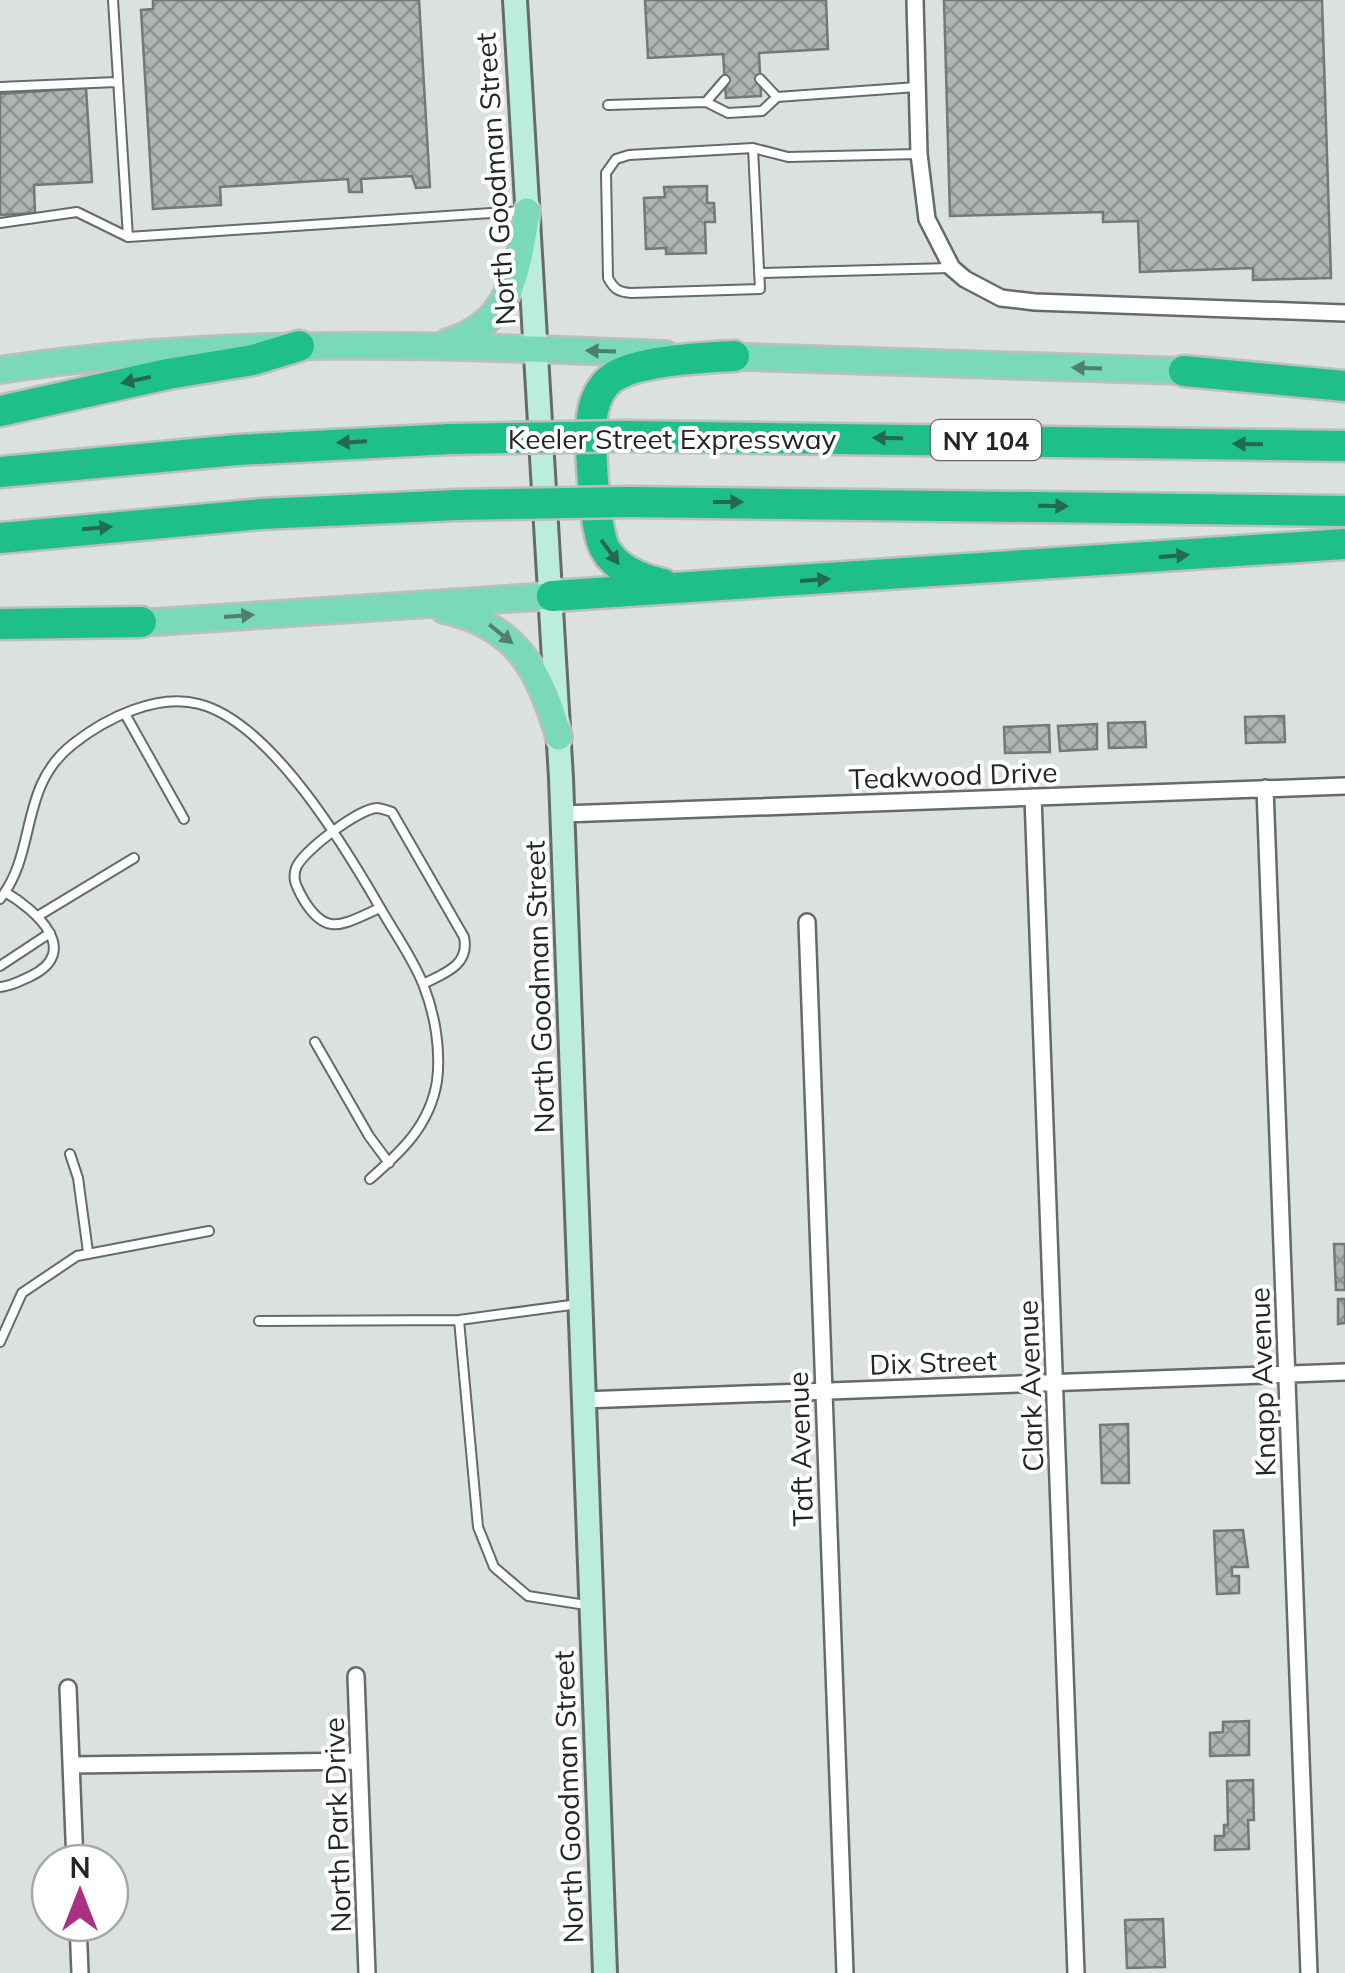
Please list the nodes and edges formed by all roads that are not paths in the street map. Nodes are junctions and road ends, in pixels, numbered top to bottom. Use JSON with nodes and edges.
{"nodes":[{"id":1,"x":114,"y":0,"type":"edge"},
{"id":2,"x":514,"y":0,"type":"edge"},
{"id":3,"x":914,"y":0,"type":"edge"},
{"id":4,"x":760,"y":79,"type":"dead end"},
{"id":5,"x":725,"y":80,"type":"dead end"},
{"id":6,"x":116,"y":82,"type":"junction"},
{"id":7,"x":917,"y":87,"type":"junction"},
{"id":8,"x":0,"y":88,"type":"edge"},
{"id":9,"x":776,"y":97,"type":"junction"},
{"id":10,"x":706,"y":102,"type":"junction"},
{"id":11,"x":608,"y":104,"type":"dead end"},
{"id":12,"x":753,"y":148,"type":"junction"},
{"id":13,"x":919,"y":154,"type":"junction"},
{"id":14,"x":527,"y":211,"type":"junction"},
{"id":15,"x":0,"y":223,"type":"edge"},
{"id":16,"x":128,"y":237,"type":"junction"},
{"id":17,"x":952,"y":268,"type":"junction"},
{"id":18,"x":759,"y":273,"type":"junction"},
{"id":19,"x":1345,"y":314,"type":"edge"},
{"id":20,"x":299,"y":346,"type":"junction"},
{"id":21,"x":419,"y":347,"type":"junction"},
{"id":22,"x":536,"y":349,"type":"junction"},
{"id":23,"x":734,"y":356,"type":"junction"},
{"id":24,"x":0,"y":370,"type":"edge"},
{"id":25,"x":1184,"y":372,"type":"junction"},
{"id":26,"x":1345,"y":377,"type":"edge"},
{"id":27,"x":1345,"y":386,"type":"edge"},
{"id":28,"x":0,"y":411,"type":"edge"},
{"id":29,"x":1345,"y":446,"type":"edge"},
{"id":30,"x":0,"y":472,"type":"edge"},
{"id":31,"x":1345,"y":511,"type":"edge"},
{"id":32,"x":0,"y":538,"type":"edge"},
{"id":33,"x":1345,"y":544,"type":"edge"},
{"id":34,"x":693,"y":588,"type":"junction"},
{"id":35,"x":552,"y":596,"type":"junction"},
{"id":36,"x":410,"y":605,"type":"junction"},
{"id":37,"x":141,"y":622,"type":"junction"},
{"id":38,"x":0,"y":624,"type":"edge"},
{"id":39,"x":0,"y":634,"type":"edge"},
{"id":40,"x":126,"y":714,"type":"junction"},
{"id":41,"x":560,"y":737,"type":"junction"},
{"id":42,"x":1345,"y":786,"type":"edge"},
{"id":43,"x":1265,"y":788,"type":"junction"},
{"id":44,"x":1033,"y":797,"type":"junction"},
{"id":45,"x":563,"y":814,"type":"junction"},
{"id":46,"x":184,"y":819,"type":"dead end"},
{"id":47,"x":334,"y":831,"type":"junction"},
{"id":48,"x":134,"y":858,"type":"dead end"},
{"id":49,"x":3,"y":896,"type":"edge"},
{"id":50,"x":380,"y":908,"type":"junction"},
{"id":51,"x":38,"y":916,"type":"junction"},
{"id":52,"x":806,"y":922,"type":"dead end"},
{"id":53,"x":50,"y":934,"type":"junction"},
{"id":54,"x":0,"y":966,"type":"edge"},
{"id":55,"x":423,"y":984,"type":"junction"},
{"id":56,"x":0,"y":986,"type":"edge"},
{"id":57,"x":315,"y":1042,"type":"dead end"},
{"id":58,"x":70,"y":1154,"type":"dead end"},
{"id":59,"x":389,"y":1162,"type":"junction"},
{"id":60,"x":370,"y":1179,"type":"dead end"},
{"id":61,"x":210,"y":1231,"type":"dead end"},
{"id":62,"x":88,"y":1252,"type":"junction"},
{"id":63,"x":579,"y":1304,"type":"junction"},
{"id":64,"x":458,"y":1320,"type":"junction"},
{"id":65,"x":258,"y":1322,"type":"dead end"},
{"id":66,"x":0,"y":1342,"type":"edge"},
{"id":67,"x":1345,"y":1372,"type":"edge"},
{"id":68,"x":1287,"y":1374,"type":"junction"},
{"id":69,"x":1054,"y":1383,"type":"junction"},
{"id":70,"x":822,"y":1391,"type":"junction"},
{"id":71,"x":583,"y":1400,"type":"junction"},
{"id":72,"x":590,"y":1606,"type":"junction"},
{"id":73,"x":356,"y":1676,"type":"dead end"},
{"id":74,"x":68,"y":1688,"type":"dead end"},
{"id":75,"x":360,"y":1761,"type":"junction"},
{"id":76,"x":71,"y":1765,"type":"junction"},
{"id":77,"x":74,"y":1843,"type":"edge"},
{"id":78,"x":79,"y":1943,"type":"edge"},
{"id":79,"x":80,"y":1973,"type":"edge"},
{"id":80,"x":367,"y":1973,"type":"edge"},
{"id":81,"x":604,"y":1973,"type":"edge"},
{"id":82,"x":844,"y":1973,"type":"edge"},
{"id":83,"x":1076,"y":1973,"type":"edge"},
{"id":84,"x":1309,"y":1973,"type":"edge"}],
"edges":[{"from":1,"to":6,"type":"lane"},
{"from":2,"to":14,"type":"main road","name":"North Goodman Street"},
{"from":3,"to":7,"type":"street"},
{"from":4,"to":9,"type":"lane"},
{"from":5,"to":10,"type":"lane"},
{"from":6,"to":8,"type":"lane"},
{"from":6,"to":16,"type":"lane"},
{"from":7,"to":9,"type":"lane"},
{"from":7,"to":13,"type":"street"},
{"from":9,"to":10,"type":"lane"},
{"from":10,"to":11,"type":"lane"},
{"from":12,"to":13,"type":"lane"},
{"from":12,"to":18,"type":"lane"},
{"from":12,"to":18,"type":"lane"},
{"from":13,"to":17,"type":"street"},
{"from":14,"to":16,"type":"lane"},
{"from":14,"to":21,"type":"main road"},
{"from":14,"to":22,"type":"main road","name":"North Goodman Street"},
{"from":15,"to":16,"type":"lane"},
{"from":17,"to":18,"type":"lane"},
{"from":17,"to":19,"type":"street"},
{"from":20,"to":21,"type":"main road"},
{"from":20,"to":24,"type":"main road"},
{"from":20,"to":28,"type":"highway","one_way":true},
{"from":21,"to":22,"type":"main road"},
{"from":23,"to":22,"type":"main road","one_way":true},
{"from":22,"to":35,"type":"main road","name":"North Goodman Street"},
{"from":25,"to":23,"type":"main road","one_way":true},
{"from":23,"to":34,"type":"highway","one_way":true},
{"from":25,"to":26,"type":"main road"},
{"from":25,"to":27,"type":"highway"},
{"from":29,"to":30,"type":"highway","name":"Keeler Street Expressway","number":"NY 104","one_way":true,"bridge":true},
{"from":32,"to":31,"type":"highway","one_way":true,"bridge":true},
{"from":34,"to":33,"type":"highway","one_way":true},
{"from":34,"to":35,"type":"highway"},
{"from":35,"to":36,"type":"main road"},
{"from":35,"to":41,"type":"main road","name":"North Goodman Street"},
{"from":37,"to":36,"type":"main road","one_way":true},
{"from":36,"to":41,"type":"main road","one_way":true},
{"from":37,"to":38,"type":"highway"},
{"from":37,"to":39,"type":"main road"},
{"from":40,"to":46,"type":"lane"},
{"from":40,"to":47,"type":"lane"},
{"from":40,"to":49,"type":"lane"},
{"from":41,"to":45,"type":"main road","name":"North Goodman Street"},
{"from":42,"to":43,"type":"street","name":"Teakwood Drive"},
{"from":43,"to":44,"type":"street","name":"Teakwood Drive"},
{"from":43,"to":68,"type":"street","name":"Knapp Avenue"},
{"from":44,"to":45,"type":"street","name":"Teakwood Drive"},
{"from":44,"to":69,"type":"street","name":"Clark Avenue"},
{"from":45,"to":63,"type":"main road","name":"North Goodman Street"},
{"from":47,"to":50,"type":"lane"},
{"from":47,"to":50,"type":"lane"},
{"from":47,"to":55,"type":"lane"},
{"from":48,"to":51,"type":"lane"},
{"from":49,"to":51,"type":"lane"},
{"from":50,"to":55,"type":"lane"},
{"from":51,"to":53,"type":"lane"},
{"from":52,"to":70,"type":"street","name":"Taft Avenue"},
{"from":53,"to":54,"type":"lane"},
{"from":53,"to":56,"type":"lane"},
{"from":55,"to":59,"type":"lane"},
{"from":57,"to":59,"type":"lane"},
{"from":58,"to":62,"type":"lane"},
{"from":59,"to":60,"type":"lane"},
{"from":61,"to":62,"type":"lane"},
{"from":62,"to":66,"type":"lane"},
{"from":63,"to":64,"type":"lane"},
{"from":63,"to":71,"type":"main road","name":"North Goodman Street"},
{"from":64,"to":65,"type":"lane"},
{"from":64,"to":72,"type":"lane"},
{"from":67,"to":68,"type":"street","name":"Dix Street"},
{"from":68,"to":69,"type":"street","name":"Dix Street"},
{"from":68,"to":84,"type":"street","name":"Knapp Avenue"},
{"from":69,"to":70,"type":"street","name":"Dix Street"},
{"from":69,"to":83,"type":"street","name":"Clark Avenue"},
{"from":70,"to":71,"type":"street","name":"Dix Street"},
{"from":70,"to":82,"type":"street","name":"Taft Avenue"},
{"from":71,"to":72,"type":"main road","name":"North Goodman Street"},
{"from":72,"to":81,"type":"main road","name":"North Goodman Street"},
{"from":73,"to":75,"type":"street","name":"North Park Drive"},
{"from":74,"to":76,"type":"street"},
{"from":75,"to":76,"type":"street"},
{"from":75,"to":80,"type":"street","name":"North Park Drive"},
{"from":76,"to":77,"type":"street"},
{"from":78,"to":79,"type":"street"}]}
